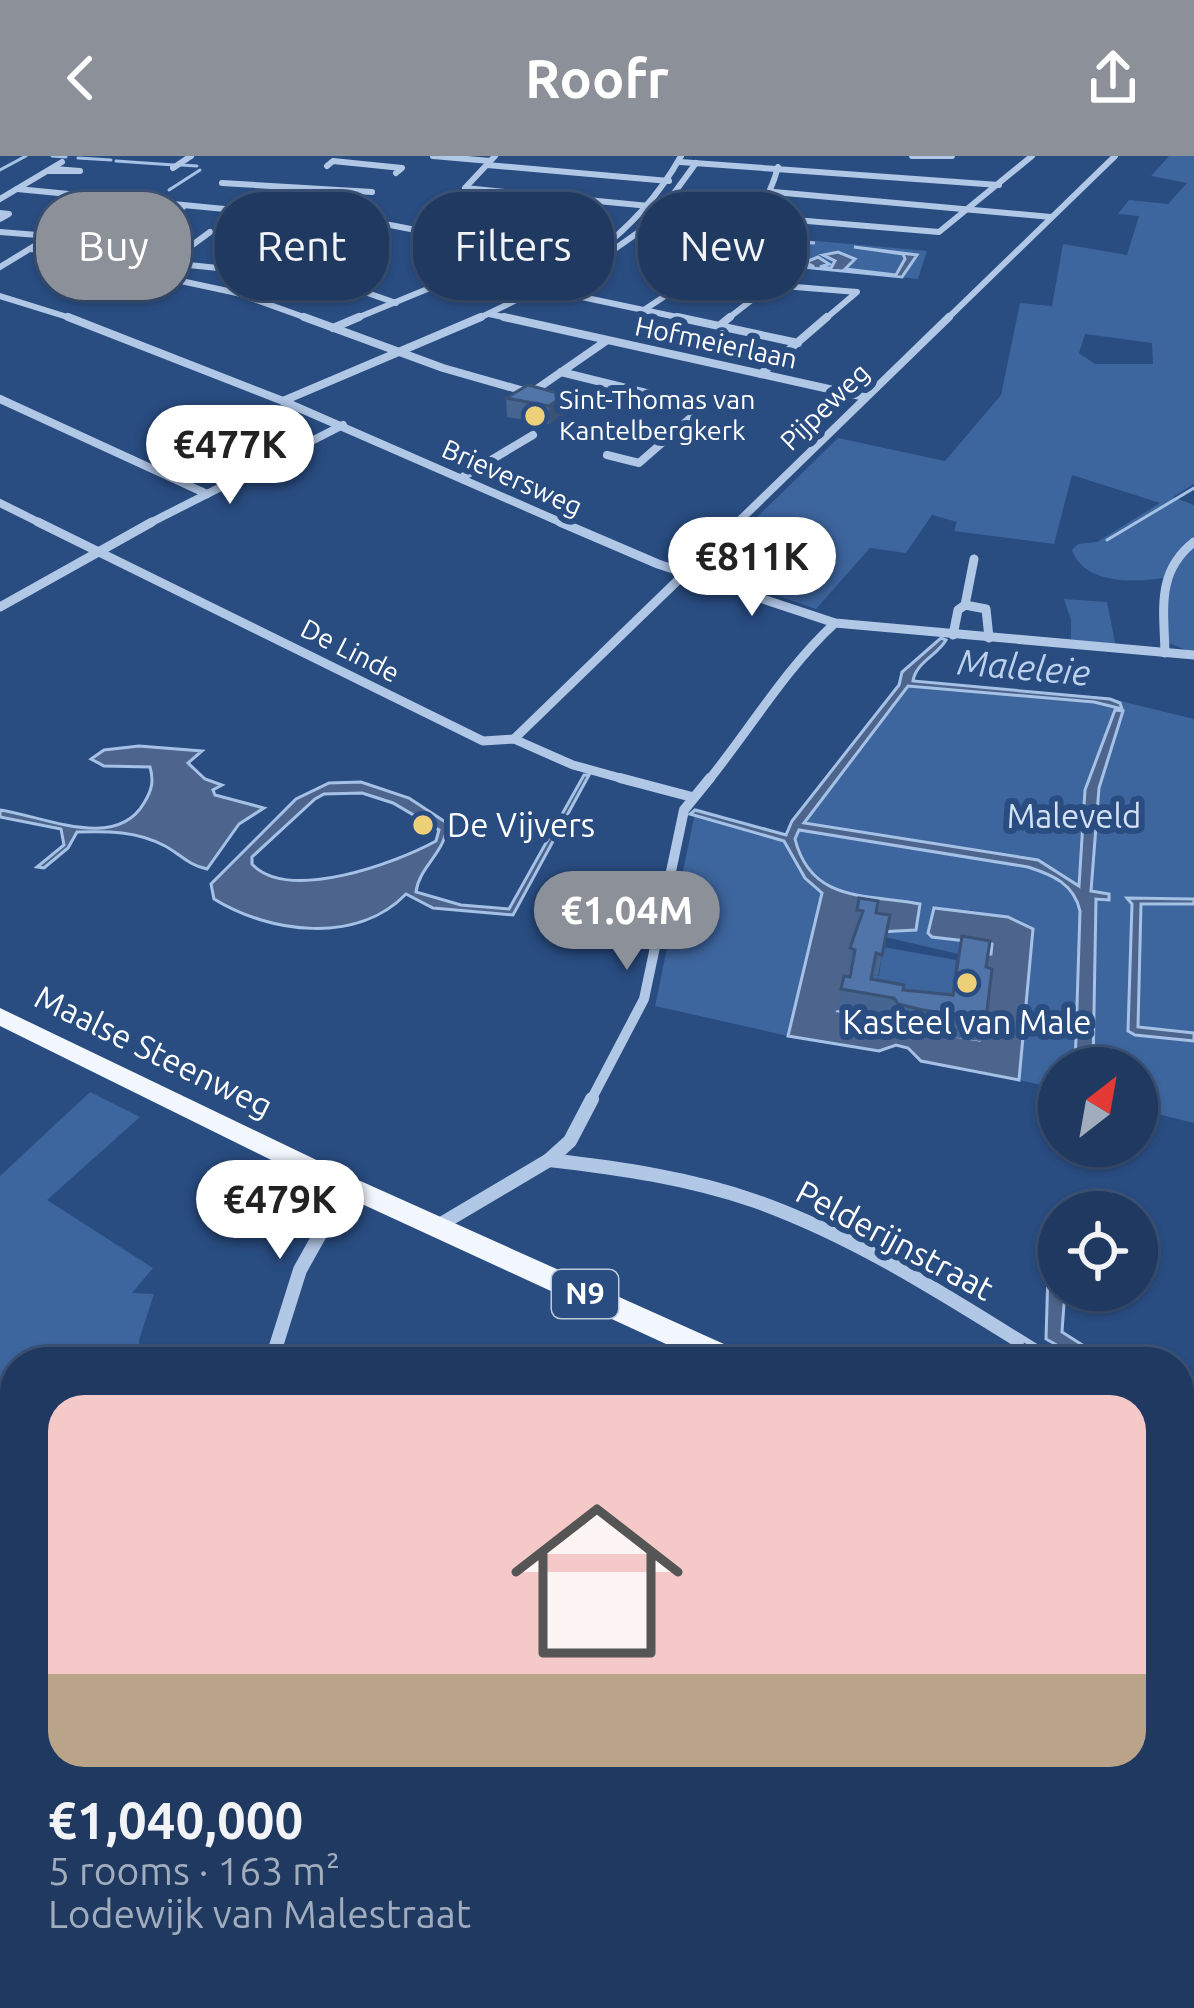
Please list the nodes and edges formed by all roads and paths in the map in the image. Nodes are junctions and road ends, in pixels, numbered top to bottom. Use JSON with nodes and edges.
{"nodes":[{"id":1,"x":191,"y":156,"type":"edge"},
{"id":2,"x":433,"y":156,"type":"edge"},
{"id":3,"x":600,"y":156,"type":"edge"},
{"id":4,"x":752,"y":156,"type":"edge"},
{"id":5,"x":912,"y":156,"type":"edge"},
{"id":6,"x":952,"y":156,"type":"edge"},
{"id":7,"x":1032,"y":156,"type":"edge"},
{"id":8,"x":1114,"y":156,"type":"edge"},
{"id":9,"x":680,"y":159,"type":"edge"},
{"id":10,"x":333,"y":161,"type":"edge"},
{"id":11,"x":490,"y":161,"type":"edge"},
{"id":12,"x":62,"y":162,"type":"dead end"},
{"id":13,"x":696,"y":163,"type":"junction"},
{"id":14,"x":751,"y":165,"type":"junction"},
{"id":15,"x":778,"y":167,"type":"junction"},
{"id":16,"x":172,"y":168,"type":"dead end"},
{"id":17,"x":396,"y":173,"type":"dead end"},
{"id":18,"x":588,"y":173,"type":"junction"},
{"id":19,"x":669,"y":181,"type":"junction"},
{"id":20,"x":222,"y":183,"type":"dead end"},
{"id":21,"x":999,"y":184,"type":"junction"},
{"id":22,"x":299,"y":188,"type":"junction"},
{"id":23,"x":15,"y":190,"type":"junction"},
{"id":24,"x":36,"y":192,"type":"edge"},
{"id":25,"x":294,"y":192,"type":"edge"},
{"id":26,"x":372,"y":192,"type":"dead end"},
{"id":27,"x":661,"y":192,"type":"edge"},
{"id":28,"x":774,"y":192,"type":"edge"},
{"id":29,"x":807,"y":196,"type":"edge"},
{"id":30,"x":0,"y":199,"type":"edge"},
{"id":31,"x":638,"y":205,"type":"edge"},
{"id":32,"x":970,"y":210,"type":"junction"},
{"id":33,"x":1051,"y":217,"type":"junction"},
{"id":34,"x":638,"y":218,"type":"edge"},
{"id":35,"x":807,"y":221,"type":"edge"},
{"id":36,"x":0,"y":232,"type":"edge"},
{"id":37,"x":210,"y":232,"type":"dead end"},
{"id":38,"x":36,"y":235,"type":"edge"},
{"id":39,"x":614,"y":241,"type":"edge"},
{"id":40,"x":36,"y":245,"type":"edge"},
{"id":41,"x":191,"y":246,"type":"edge"},
{"id":42,"x":30,"y":249,"type":"junction"},
{"id":43,"x":36,"y":250,"type":"edge"},
{"id":44,"x":614,"y":253,"type":"edge"},
{"id":45,"x":0,"y":266,"type":"edge"},
{"id":46,"x":191,"y":283,"type":"edge"},
{"id":47,"x":413,"y":295,"type":"edge"},
{"id":48,"x":0,"y":296,"type":"edge"},
{"id":49,"x":387,"y":300,"type":"edge"},
{"id":50,"x":515,"y":300,"type":"edge"},
{"id":51,"x":594,"y":300,"type":"edge"},
{"id":52,"x":658,"y":300,"type":"edge"},
{"id":53,"x":396,"y":303,"type":"junction"},
{"id":54,"x":644,"y":310,"type":"junction"},
{"id":55,"x":488,"y":314,"type":"junction"},
{"id":56,"x":719,"y":326,"type":"junction"},
{"id":57,"x":333,"y":328,"type":"junction"},
{"id":58,"x":606,"y":341,"type":"junction"},
{"id":59,"x":799,"y":343,"type":"junction"},
{"id":60,"x":399,"y":352,"type":"junction"},
{"id":61,"x":561,"y":372,"type":"junction"},
{"id":62,"x":761,"y":374,"type":"junction"},
{"id":63,"x":865,"y":397,"type":"junction"},
{"id":64,"x":0,"y":399,"type":"edge"},
{"id":65,"x":284,"y":400,"type":"junction"},
{"id":66,"x":344,"y":425,"type":"junction"},
{"id":67,"x":533,"y":435,"type":"dead end"},
{"id":68,"x":608,"y":455,"type":"dead end"},
{"id":69,"x":639,"y":463,"type":"junction"},
{"id":70,"x":658,"y":468,"type":"dead end"},
{"id":71,"x":461,"y":478,"type":"junction"},
{"id":72,"x":207,"y":494,"type":"junction"},
{"id":73,"x":0,"y":503,"type":"edge"},
{"id":74,"x":1194,"y":542,"type":"edge"},
{"id":75,"x":97,"y":548,"type":"junction"},
{"id":76,"x":974,"y":559,"type":"dead end"},
{"id":77,"x":683,"y":572,"type":"junction"},
{"id":78,"x":0,"y":593,"type":"edge"},
{"id":79,"x":14,"y":598,"type":"junction"},
{"id":80,"x":965,"y":604,"type":"junction"},
{"id":81,"x":0,"y":607,"type":"edge"},
{"id":82,"x":835,"y":623,"type":"junction"},
{"id":83,"x":953,"y":635,"type":"junction"},
{"id":84,"x":989,"y":638,"type":"junction"},
{"id":85,"x":1165,"y":653,"type":"junction"},
{"id":86,"x":1194,"y":656,"type":"edge"},
{"id":87,"x":514,"y":739,"type":"junction"},
{"id":88,"x":692,"y":796,"type":"junction"},
{"id":89,"x":0,"y":1016,"type":"edge"},
{"id":90,"x":549,"y":1160,"type":"junction"},
{"id":91,"x":347,"y":1186,"type":"junction"},
{"id":92,"x":436,"y":1227,"type":"junction"},
{"id":93,"x":274,"y":1347,"type":"edge"},
{"id":94,"x":701,"y":1347,"type":"edge"},
{"id":95,"x":1028,"y":1347,"type":"edge"}],
"edges":[{"from":1,"to":16,"type":"street"},
{"from":2,"to":11,"type":"street"},
{"from":3,"to":18,"type":"street"},
{"from":4,"to":14,"type":"street"},
{"from":5,"to":6,"type":"street"},
{"from":7,"to":21,"type":"street"},
{"from":8,"to":33,"type":"street","name":"Pijpeweg"},
{"from":9,"to":13,"type":"street"},
{"from":9,"to":19,"type":"street"},
{"from":10,"to":17,"type":"street"},
{"from":11,"to":18,"type":"street"},
{"from":11,"to":31,"type":"street"},
{"from":12,"to":23,"type":"street"},
{"from":13,"to":14,"type":"street"},
{"from":13,"to":44,"type":"street"},
{"from":14,"to":15,"type":"street"},
{"from":15,"to":21,"type":"street"},
{"from":15,"to":28,"type":"street"},
{"from":18,"to":19,"type":"street"},
{"from":19,"to":27,"type":"street"},
{"from":20,"to":22,"type":"street"},
{"from":21,"to":32,"type":"street"},
{"from":22,"to":25,"type":"street"},
{"from":22,"to":26,"type":"street"},
{"from":23,"to":24,"type":"street"},
{"from":23,"to":30,"type":"street"},
{"from":29,"to":32,"type":"street"},
{"from":32,"to":33,"type":"street"},
{"from":32,"to":35,"type":"street"},
{"from":33,"to":63,"type":"street","name":"Pijpeweg"},
{"from":34,"to":39,"type":"street"},
{"from":36,"to":38,"type":"street"},
{"from":37,"to":41,"type":"street"},
{"from":40,"to":42,"type":"street"},
{"from":42,"to":43,"type":"street"},
{"from":42,"to":45,"type":"street"},
{"from":46,"to":57,"type":"street"},
{"from":47,"to":53,"type":"street"},
{"from":48,"to":65,"type":"street","name":"Brieversweg"},
{"from":49,"to":53,"type":"street"},
{"from":50,"to":55,"type":"street"},
{"from":51,"to":54,"type":"street"},
{"from":52,"to":54,"type":"street"},
{"from":53,"to":57,"type":"street"},
{"from":54,"to":56,"type":"street"},
{"from":55,"to":58,"type":"street","name":"Hofmeierlaan"},
{"from":55,"to":60,"type":"street"},
{"from":56,"to":59,"type":"street"},
{"from":56,"to":59,"type":"street"},
{"from":57,"to":60,"type":"street"},
{"from":58,"to":61,"type":"street"},
{"from":58,"to":62,"type":"street","name":"Hofmeierlaan"},
{"from":59,"to":62,"type":"street"},
{"from":60,"to":61,"type":"street"},
{"from":60,"to":65,"type":"street"},
{"from":61,"to":69,"type":"street"},
{"from":62,"to":63,"type":"street","name":"Hofmeierlaan"},
{"from":63,"to":77,"type":"street","name":"Pijpeweg"},
{"from":64,"to":72,"type":"street"},
{"from":65,"to":66,"type":"street","name":"Brieversweg"},
{"from":66,"to":71,"type":"street","name":"Brieversweg"},
{"from":66,"to":72,"type":"street"},
{"from":67,"to":71,"type":"street"},
{"from":68,"to":69,"type":"street"},
{"from":69,"to":70,"type":"street"},
{"from":71,"to":77,"type":"street","name":"Brieversweg"},
{"from":72,"to":75,"type":"street"},
{"from":73,"to":75,"type":"street","name":"De Linde"},
{"from":74,"to":85,"type":"street"},
{"from":75,"to":79,"type":"street"},
{"from":75,"to":87,"type":"street","name":"De Linde"},
{"from":76,"to":80,"type":"street"},
{"from":77,"to":82,"type":"street","name":"Brieversweg"},
{"from":77,"to":87,"type":"street","name":"Pijpeweg"},
{"from":78,"to":79,"type":"street"},
{"from":79,"to":81,"type":"street"},
{"from":80,"to":83,"type":"street"},
{"from":80,"to":84,"type":"street"},
{"from":82,"to":83,"type":"street","name":"Brieversweg"},
{"from":82,"to":88,"type":"street"},
{"from":83,"to":84,"type":"street","name":"Brieversweg"},
{"from":84,"to":85,"type":"street","name":"Brieversweg"},
{"from":85,"to":86,"type":"street"},
{"from":87,"to":88,"type":"street","name":"De Linde"},
{"from":88,"to":90,"type":"street"},
{"from":89,"to":91,"type":"main road","name":"Maalse Steenweg","number":"N9"},
{"from":90,"to":92,"type":"street"},
{"from":90,"to":95,"type":"street","name":"Pelderijnstraat"},
{"from":91,"to":92,"type":"main road","name":"Maalse Steenweg","number":"N9"},
{"from":91,"to":93,"type":"street"},
{"from":92,"to":94,"type":"main road","name":"Maalse Steenweg","number":"N9"}]}
